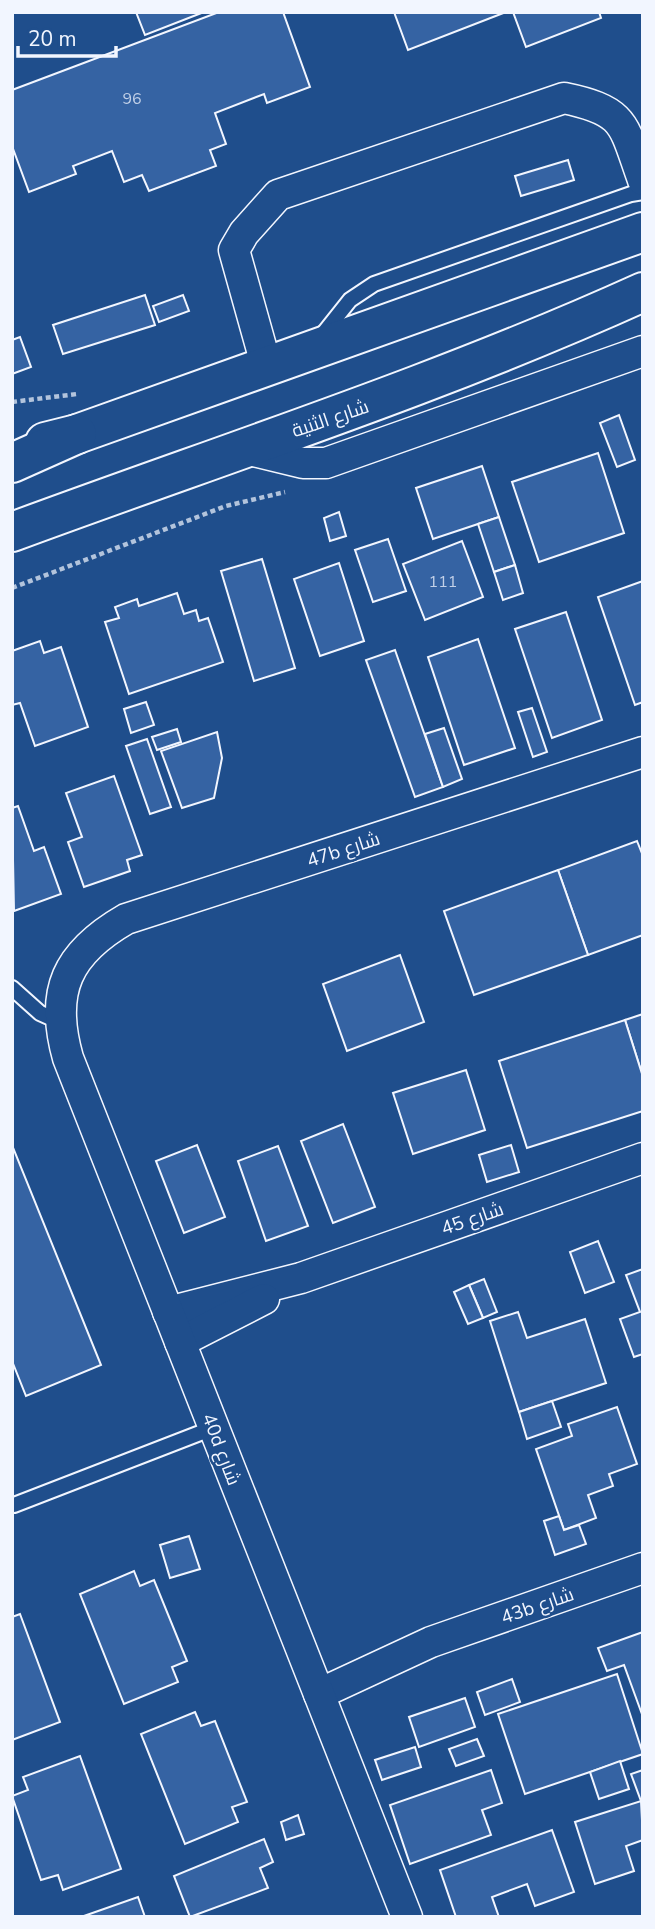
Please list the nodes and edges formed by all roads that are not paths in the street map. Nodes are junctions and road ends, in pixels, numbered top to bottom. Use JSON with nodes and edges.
{"nodes":[{"id":1,"x":643,"y":180,"type":"edge"},
{"id":2,"x":643,"y":192,"type":"edge"},
{"id":3,"x":643,"y":232,"type":"edge"},
{"id":4,"x":643,"y":292,"type":"edge"},
{"id":5,"x":643,"y":351,"type":"edge"},
{"id":6,"x":308,"y":354,"type":"junction"},
{"id":7,"x":267,"y":368,"type":"junction"},
{"id":8,"x":77,"y":435,"type":"junction"},
{"id":9,"x":241,"y":448,"type":"junction"},
{"id":10,"x":12,"y":450,"type":"edge"},
{"id":11,"x":12,"y":463,"type":"edge"},
{"id":12,"x":12,"y":532,"type":"edge"},
{"id":13,"x":643,"y":752,"type":"edge"},
{"id":14,"x":65,"y":977,"type":"joint"},
{"id":15,"x":12,"y":988,"type":"edge"},
{"id":16,"x":60,"y":1022,"type":"junction"},
{"id":17,"x":643,"y":1158,"type":"edge"},
{"id":18,"x":300,"y":1278,"type":"junction"},
{"id":19,"x":168,"y":1312,"type":"junction"},
{"id":20,"x":180,"y":1342,"type":"junction"},
{"id":21,"x":213,"y":1428,"type":"junction"},
{"id":22,"x":14,"y":1505,"type":"dead end"},
{"id":23,"x":643,"y":1568,"type":"edge"},
{"id":24,"x":314,"y":1683,"type":"junction"},
{"id":25,"x":407,"y":1917,"type":"edge"}],
"edges":[{"from":1,"to":7,"type":"street"},
{"from":2,"to":6,"type":"lane"},
{"from":3,"to":6,"type":"main road"},
{"from":4,"to":9,"type":"main road","name":"شارع الثنية"},
{"from":5,"to":9,"type":"street"},
{"from":6,"to":7,"type":"main road"},
{"from":7,"to":8,"type":"main road"},
{"from":8,"to":10,"type":"main road"},
{"from":8,"to":11,"type":"main road"},
{"from":9,"to":12,"type":"main road","name":"شارع الثنية"},
{"from":13,"to":14,"type":"street","name":"47b شارع"},
{"from":14,"to":16,"type":"street","name":"40d شارع"},
{"from":15,"to":16,"type":"lane"},
{"from":16,"to":19,"type":"street","name":"40d شارع"},
{"from":17,"to":18,"type":"street","name":"شارع 45"},
{"from":18,"to":19,"type":"street","name":"شارع 45"},
{"from":18,"to":20,"type":"street","name":"شارع 45"},
{"from":19,"to":20,"type":"street","name":"40d شارع"},
{"from":20,"to":21,"type":"street","name":"40d شارع"},
{"from":21,"to":22,"type":"lane"},
{"from":21,"to":24,"type":"street","name":"40d شارع"},
{"from":23,"to":24,"type":"street","name":"43b شارع"},
{"from":24,"to":25,"type":"street","name":"40d شارع"}]}
